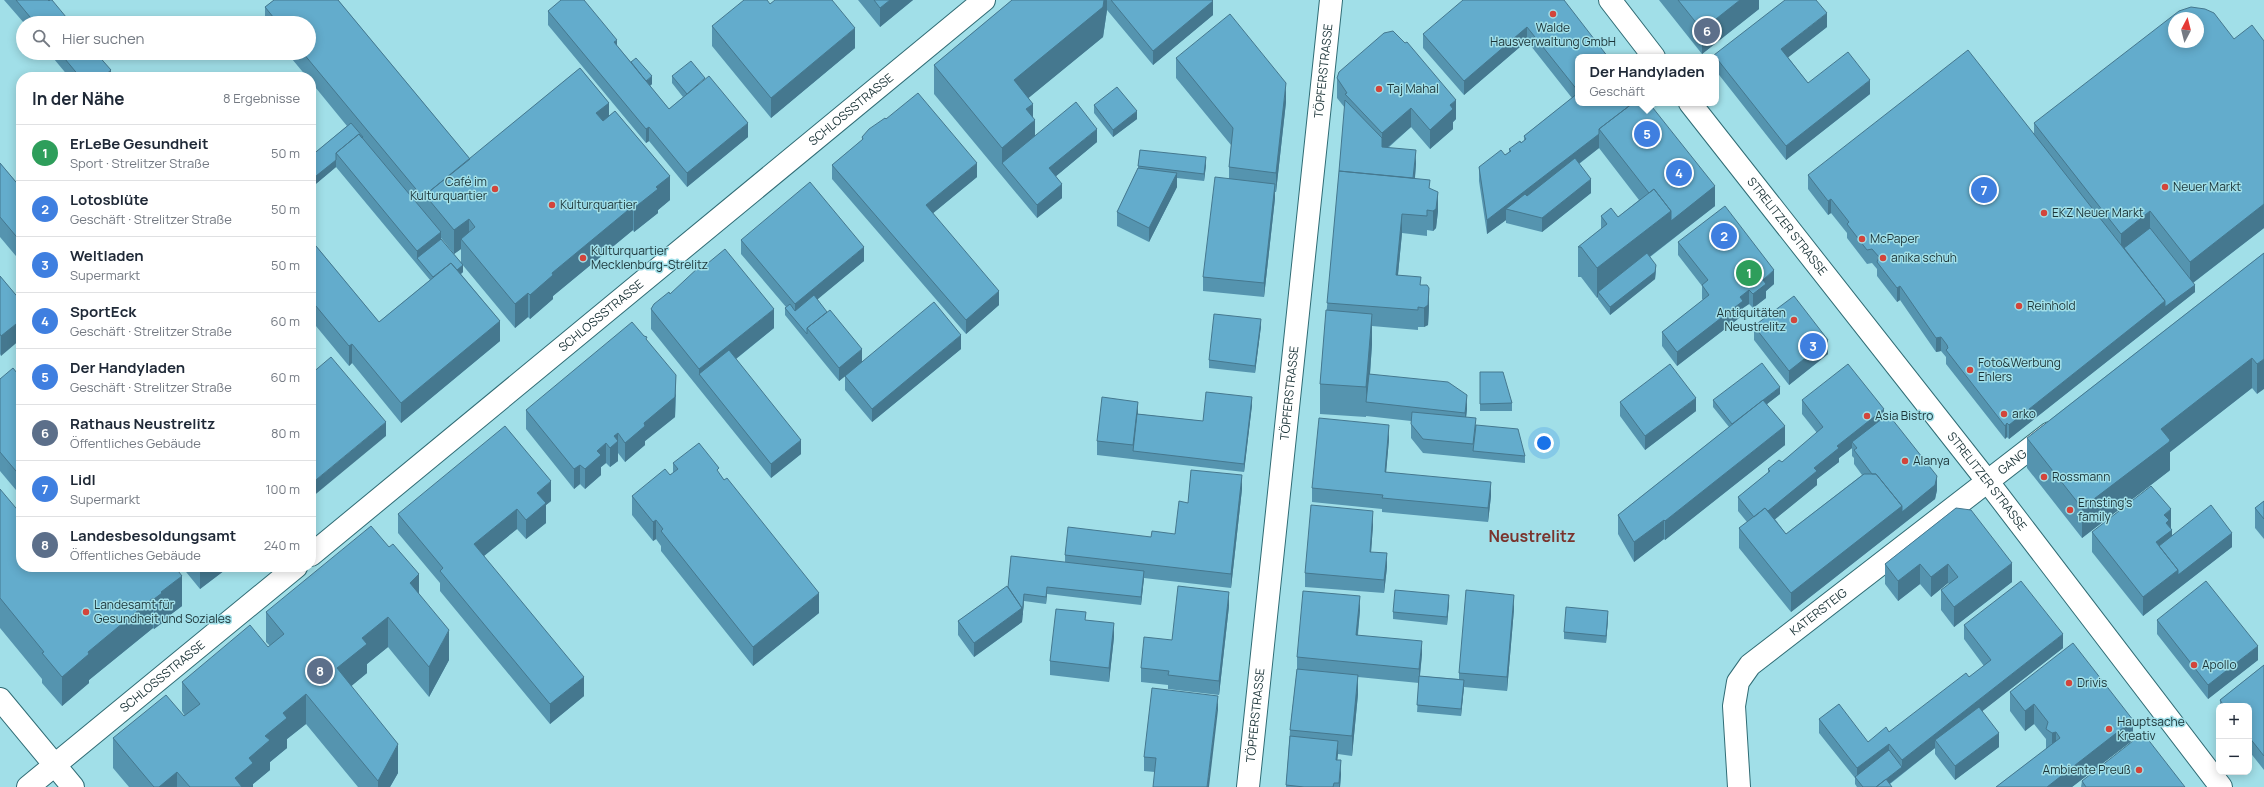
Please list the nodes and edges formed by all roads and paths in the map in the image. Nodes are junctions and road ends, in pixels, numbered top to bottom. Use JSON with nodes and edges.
{"nodes":[{"id":1,"x":984,"y":0,"type":"edge"},
{"id":2,"x":1331,"y":0,"type":"edge"},
{"id":3,"x":1610,"y":0,"type":"edge"},
{"id":4,"x":1652,"y":54,"type":"edge"},
{"id":5,"x":1692,"y":106,"type":"edge"},
{"id":6,"x":2068,"y":419,"type":"edge"},
{"id":7,"x":1988,"y":482,"type":"junction"},
{"id":8,"x":316,"y":551,"type":"edge"},
{"id":9,"x":290,"y":572,"type":"edge"},
{"id":10,"x":0,"y":699,"type":"edge"},
{"id":11,"x":55,"y":766,"type":"junction"},
{"id":12,"x":28,"y":787,"type":"edge"},
{"id":13,"x":73,"y":787,"type":"edge"},
{"id":14,"x":1248,"y":787,"type":"edge"},
{"id":15,"x":1739,"y":787,"type":"edge"},
{"id":16,"x":2221,"y":787,"type":"edge"}],
"edges":[{"from":1,"to":8,"type":"street","name":"SCHLOSSSTRASSE"},
{"from":2,"to":14,"type":"street","name":"TÖPFERSTRASSE"},
{"from":3,"to":4,"type":"street"},
{"from":5,"to":7,"type":"street","name":"STRELITZER STRASSE"},
{"from":6,"to":7,"type":"street","name":"GANG"},
{"from":7,"to":15,"type":"street","name":"KATERSTEIG"},
{"from":7,"to":16,"type":"street","name":"STRELITZER STRASSE"},
{"from":9,"to":11,"type":"street","name":"SCHLOSSSTRASSE"},
{"from":10,"to":11,"type":"street"},
{"from":11,"to":12,"type":"street","name":"SCHLOSSSTRASSE"},
{"from":11,"to":13,"type":"street"}]}
